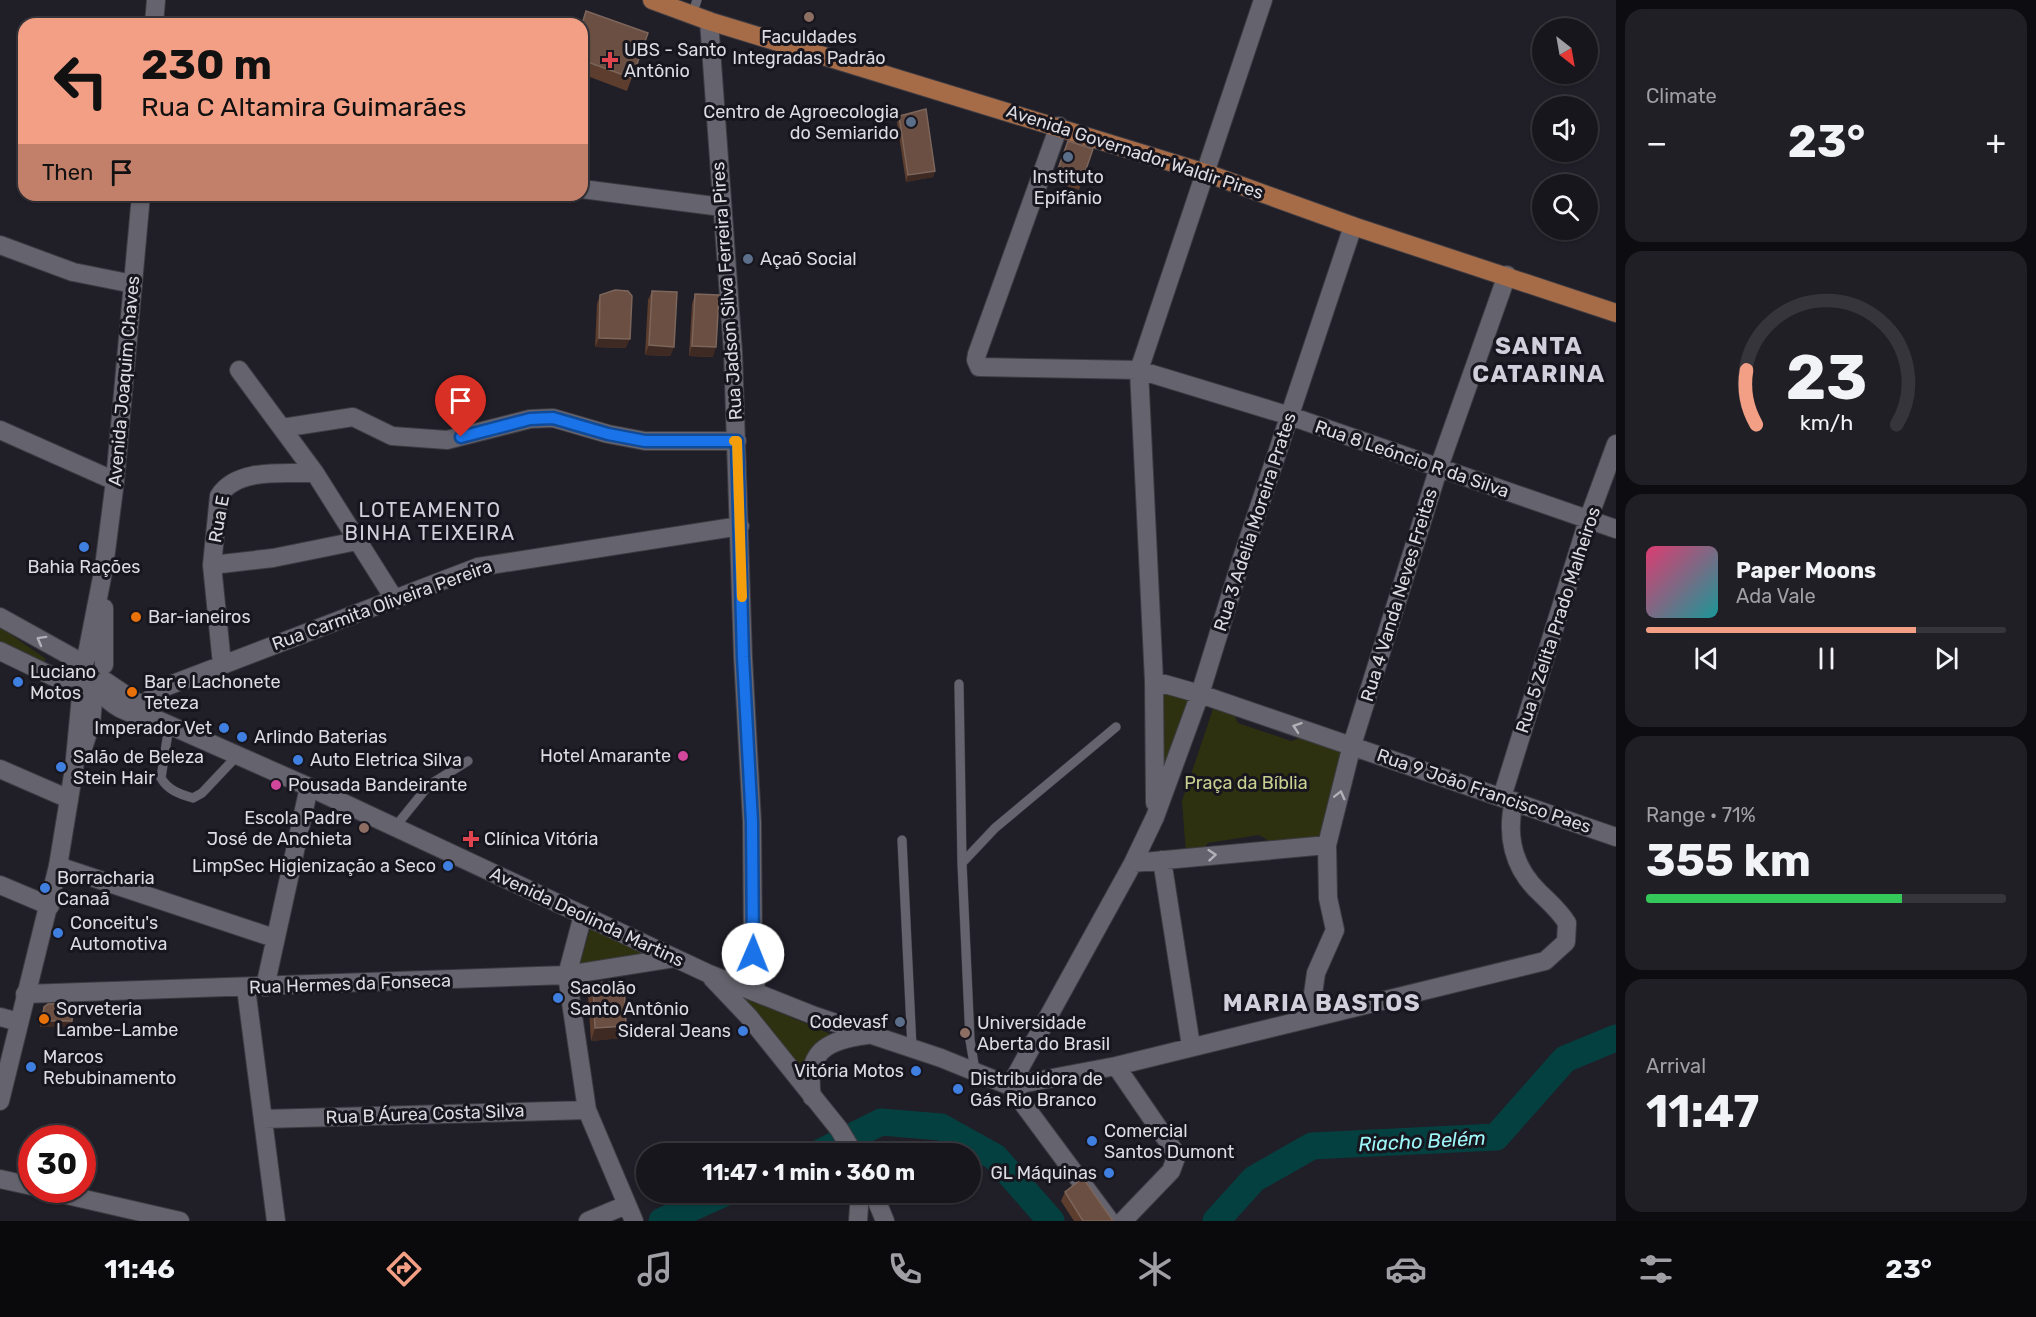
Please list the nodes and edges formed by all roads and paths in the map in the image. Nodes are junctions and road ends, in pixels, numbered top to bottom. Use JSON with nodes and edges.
{"nodes":[{"id":1,"x":156,"y":0,"type":"edge"},
{"id":2,"x":652,"y":0,"type":"edge"},
{"id":3,"x":1263,"y":0,"type":"edge"},
{"id":4,"x":699,"y":12,"type":"edge"},
{"id":5,"x":154,"y":18,"type":"edge"},
{"id":6,"x":1059,"y":126,"type":"junction"},
{"id":7,"x":1206,"y":173,"type":"junction"},
{"id":8,"x":588,"y":190,"type":"edge"},
{"id":9,"x":140,"y":201,"type":"edge"},
{"id":10,"x":722,"y":207,"type":"junction"},
{"id":11,"x":1353,"y":226,"type":"junction"},
{"id":12,"x":0,"y":246,"type":"edge"},
{"id":13,"x":1507,"y":275,"type":"junction"},
{"id":14,"x":133,"y":284,"type":"junction"},
{"id":15,"x":1616,"y":313,"type":"edge"},
{"id":16,"x":239,"y":370,"type":"dead end"},
{"id":17,"x":1139,"y":370,"type":"junction"},
{"id":18,"x":1290,"y":416,"type":"junction"},
{"id":19,"x":282,"y":428,"type":"junction"},
{"id":20,"x":0,"y":430,"type":"edge"},
{"id":21,"x":737,"y":441,"type":"junction"},
{"id":22,"x":1616,"y":444,"type":"edge"},
{"id":23,"x":1439,"y":467,"type":"junction"},
{"id":24,"x":315,"y":474,"type":"junction"},
{"id":25,"x":115,"y":481,"type":"junction"},
{"id":26,"x":1588,"y":520,"type":"junction"},
{"id":27,"x":740,"y":526,"type":"junction"},
{"id":28,"x":1616,"y":529,"type":"edge"},
{"id":29,"x":357,"y":541,"type":"junction"},
{"id":30,"x":212,"y":565,"type":"junction"},
{"id":31,"x":395,"y":600,"type":"junction"},
{"id":32,"x":0,"y":617,"type":"edge"},
{"id":33,"x":0,"y":651,"type":"edge"},
{"id":34,"x":222,"y":664,"type":"junction"},
{"id":35,"x":90,"y":676,"type":"junction"},
{"id":36,"x":1154,"y":681,"type":"junction"},
{"id":37,"x":959,"y":684,"type":"dead end"},
{"id":38,"x":1200,"y":694,"type":"junction"},
{"id":39,"x":147,"y":712,"type":"junction"},
{"id":40,"x":170,"y":726,"type":"junction"},
{"id":41,"x":1116,"y":727,"type":"dead end"},
{"id":42,"x":1352,"y":746,"type":"junction"},
{"id":43,"x":236,"y":757,"type":"junction"},
{"id":44,"x":468,"y":761,"type":"dead end"},
{"id":45,"x":0,"y":769,"type":"edge"},
{"id":46,"x":309,"y":787,"type":"junction"},
{"id":47,"x":69,"y":798,"type":"junction"},
{"id":48,"x":1508,"y":799,"type":"junction"},
{"id":49,"x":1155,"y":817,"type":"junction"},
{"id":50,"x":395,"y":827,"type":"junction"},
{"id":51,"x":1147,"y":836,"type":"junction"},
{"id":52,"x":1616,"y":837,"type":"edge"},
{"id":53,"x":902,"y":840,"type":"dead end"},
{"id":54,"x":1327,"y":845,"type":"junction"},
{"id":55,"x":1165,"y":859,"type":"junction"},
{"id":56,"x":962,"y":863,"type":"junction"},
{"id":57,"x":1133,"y":863,"type":"junction"},
{"id":58,"x":58,"y":866,"type":"junction"},
{"id":59,"x":0,"y":885,"type":"edge"},
{"id":60,"x":50,"y":906,"type":"junction"},
{"id":61,"x":583,"y":915,"type":"junction"},
{"id":62,"x":274,"y":938,"type":"junction"},
{"id":63,"x":674,"y":958,"type":"junction"},
{"id":64,"x":707,"y":973,"type":"junction"},
{"id":65,"x":567,"y":975,"type":"junction"},
{"id":66,"x":265,"y":987,"type":"junction"},
{"id":67,"x":246,"y":988,"type":"junction"},
{"id":68,"x":756,"y":992,"type":"junction"},
{"id":69,"x":25,"y":994,"type":"junction"},
{"id":70,"x":1314,"y":1016,"type":"junction"},
{"id":71,"x":0,"y":1017,"type":"edge"},
{"id":72,"x":19,"y":1022,"type":"junction"},
{"id":73,"x":871,"y":1034,"type":"junction"},
{"id":74,"x":1191,"y":1046,"type":"junction"},
{"id":75,"x":912,"y":1048,"type":"junction"},
{"id":76,"x":1116,"y":1066,"type":"junction"},
{"id":77,"x":975,"y":1070,"type":"junction"},
{"id":78,"x":1010,"y":1086,"type":"junction"},
{"id":79,"x":812,"y":1097,"type":"junction"},
{"id":80,"x":0,"y":1101,"type":"edge"},
{"id":81,"x":587,"y":1110,"type":"junction"},
{"id":82,"x":263,"y":1119,"type":"junction"},
{"id":83,"x":848,"y":1143,"type":"edge"},
{"id":84,"x":0,"y":1179,"type":"edge"},
{"id":85,"x":18,"y":1183,"type":"edge"},
{"id":86,"x":96,"y":1202,"type":"edge"},
{"id":87,"x":859,"y":1203,"type":"edge"},
{"id":88,"x":878,"y":1203,"type":"edge"},
{"id":89,"x":631,"y":1215,"type":"edge"},
{"id":90,"x":180,"y":1221,"type":"edge"},
{"id":91,"x":276,"y":1221,"type":"edge"},
{"id":92,"x":588,"y":1221,"type":"edge"},
{"id":93,"x":858,"y":1221,"type":"edge"},
{"id":94,"x":885,"y":1221,"type":"edge"},
{"id":95,"x":1110,"y":1221,"type":"edge"},
{"id":96,"x":1123,"y":1221,"type":"edge"}],
"edges":[{"from":1,"to":5,"type":"street"},
{"from":2,"to":4,"type":"main road","name":"Avenida Governador Waldir Pires"},
{"from":3,"to":7,"type":"street"},
{"from":4,"to":6,"type":"main road","name":"Avenida Governador Waldir Pires"},
{"from":4,"to":10,"type":"street","name":"Rua Jadson Silva Ferreira Pires"},
{"from":6,"to":7,"type":"main road","name":"Avenida Governador Waldir Pires"},
{"from":6,"to":17,"type":"street","name":"Rua 8 Leóncio R da Silva"},
{"from":7,"to":11,"type":"main road","name":"Avenida Governador Waldir Pires"},
{"from":7,"to":17,"type":"street"},
{"from":8,"to":10,"type":"street"},
{"from":9,"to":14,"type":"street","name":"Avenida Joaquim Chaves"},
{"from":10,"to":21,"type":"street","name":"Rua Jadson Silva Ferreira Pires"},
{"from":11,"to":13,"type":"main road","name":"Avenida Governador Waldir Pires"},
{"from":11,"to":18,"type":"street","name":"Rua 3 Adelia Moreira Prates"},
{"from":12,"to":14,"type":"street"},
{"from":13,"to":15,"type":"main road","name":"Avenida Governador Waldir Pires"},
{"from":13,"to":23,"type":"street","name":"Rua 4 Vanda Neves Freitas"},
{"from":14,"to":25,"type":"street","name":"Avenida Joaquim Chaves"},
{"from":16,"to":19,"type":"street"},
{"from":17,"to":18,"type":"street","name":"Rua 8 Leóncio R da Silva"},
{"from":17,"to":36,"type":"street"},
{"from":18,"to":23,"type":"street","name":"Rua 8 Leóncio R da Silva"},
{"from":18,"to":38,"type":"street","name":"Rua 3 Adelia Moreira Prates"},
{"from":19,"to":21,"type":"street"},
{"from":19,"to":24,"type":"street"},
{"from":20,"to":25,"type":"street"},
{"from":21,"to":27,"type":"street","name":"Rua Jadson Silva Ferreira Pires"},
{"from":22,"to":26,"type":"street","name":"Rua 5 Zelita Prado Malheiros"},
{"from":23,"to":26,"type":"street","name":"Rua 8 Leóncio R da Silva"},
{"from":23,"to":42,"type":"street","name":"Rua 4 Vanda Neves Freitas"},
{"from":24,"to":29,"type":"street"},
{"from":24,"to":30,"type":"street","name":"Rua E"},
{"from":25,"to":35,"type":"street","name":"Avenida Joaquim Chaves"},
{"from":26,"to":28,"type":"street","name":"Rua 8 Leóncio R da Silva"},
{"from":26,"to":48,"type":"street","name":"Rua 5 Zelita Prado Malheiros"},
{"from":27,"to":31,"type":"street","name":"Rua Carmita Oliveira Pereira"},
{"from":27,"to":68,"type":"street","name":"Rua Jadson Silva Ferreira Pires"},
{"from":29,"to":30,"type":"street"},
{"from":29,"to":31,"type":"street"},
{"from":30,"to":34,"type":"street","name":"Rua E"},
{"from":31,"to":34,"type":"street","name":"Rua Carmita Oliveira Pereira"},
{"from":35,"to":32,"type":"street","name":"Avenida Deolinda Martins","one_way":true},
{"from":33,"to":35,"type":"street"},
{"from":34,"to":39,"type":"street","name":"Rua Carmita Oliveira Pereira"},
{"from":35,"to":39,"type":"street","name":"Avenida Deolinda Martins"},
{"from":35,"to":47,"type":"street","name":"Avenida Joaquim Chaves"},
{"from":36,"to":38,"type":"street","name":"Rua 9 João Francisco Paes"},
{"from":36,"to":49,"type":"street"},
{"from":37,"to":56,"type":"lane"},
{"from":42,"to":38,"type":"street","name":"Rua 9 João Francisco Paes","one_way":true},
{"from":38,"to":49,"type":"street","name":"Rua 3 Adelia Moreira Prates"},
{"from":39,"to":40,"type":"street","name":"Avenida Deolinda Martins"},
{"from":40,"to":43,"type":"street","name":"Avenida Deolinda Martins"},
{"from":40,"to":43,"type":"lane"},
{"from":41,"to":56,"type":"lane"},
{"from":42,"to":48,"type":"street","name":"Rua 9 João Francisco Paes"},
{"from":54,"to":42,"type":"street","name":"Rua 4 Vanda Neves Freitas","one_way":true},
{"from":43,"to":46,"type":"street","name":"Avenida Deolinda Martins"},
{"from":44,"to":50,"type":"lane"},
{"from":45,"to":47,"type":"street"},
{"from":46,"to":50,"type":"street","name":"Avenida Deolinda Martins"},
{"from":46,"to":62,"type":"street"},
{"from":47,"to":58,"type":"street","name":"Avenida Joaquim Chaves"},
{"from":48,"to":52,"type":"street","name":"Rua 9 João Francisco Paes"},
{"from":48,"to":70,"type":"street","name":"Rua 5 Zelita Prado Malheiros"},
{"from":49,"to":51,"type":"street","name":"Rua 3 Adelia Moreira Prates"},
{"from":50,"to":61,"type":"street","name":"Avenida Deolinda Martins"},
{"from":51,"to":55,"type":"street"},
{"from":51,"to":57,"type":"street","name":"Rua 3 Adelia Moreira Prates"},
{"from":53,"to":75,"type":"lane"},
{"from":55,"to":54,"type":"street","one_way":true},
{"from":54,"to":70,"type":"street","name":"Rua 4 Vanda Neves Freitas"},
{"from":55,"to":57,"type":"street"},
{"from":55,"to":74,"type":"street"},
{"from":56,"to":77,"type":"lane"},
{"from":57,"to":78,"type":"street","name":"Rua 3 Adelia Moreira Prates"},
{"from":58,"to":60,"type":"street","name":"Avenida Joaquim Chaves"},
{"from":58,"to":62,"type":"street"},
{"from":59,"to":60,"type":"street"},
{"from":60,"to":69,"type":"street","name":"Avenida Joaquim Chaves"},
{"from":61,"to":63,"type":"street","name":"Avenida Deolinda Martins"},
{"from":61,"to":65,"type":"street"},
{"from":62,"to":66,"type":"street"},
{"from":63,"to":64,"type":"street","name":"Avenida Deolinda Martins"},
{"from":63,"to":65,"type":"street","name":"Rua Hermes da Fonseca"},
{"from":64,"to":68,"type":"street","name":"Avenida Deolinda Martins"},
{"from":64,"to":79,"type":"street"},
{"from":65,"to":66,"type":"street","name":"Rua Hermes da Fonseca"},
{"from":65,"to":81,"type":"street"},
{"from":66,"to":67,"type":"street","name":"Rua Hermes da Fonseca"},
{"from":67,"to":69,"type":"street","name":"Rua Hermes da Fonseca"},
{"from":67,"to":82,"type":"street"},
{"from":68,"to":73,"type":"street","name":"Avenida Deolinda Martins"},
{"from":69,"to":72,"type":"street","name":"Avenida Joaquim Chaves"},
{"from":70,"to":74,"type":"street","name":"Rua 5 Zelita Prado Malheiros"},
{"from":71,"to":72,"type":"street"},
{"from":72,"to":80,"type":"street","name":"Avenida Joaquim Chaves"},
{"from":73,"to":75,"type":"street","name":"Avenida Deolinda Martins"},
{"from":73,"to":79,"type":"street"},
{"from":74,"to":76,"type":"street","name":"Rua 5 Zelita Prado Malheiros"},
{"from":75,"to":77,"type":"street","name":"Avenida Deolinda Martins"},
{"from":76,"to":78,"type":"street","name":"Rua 5 Zelita Prado Malheiros"},
{"from":76,"to":96,"type":"street"},
{"from":77,"to":78,"type":"street","name":"Avenida Deolinda Martins"},
{"from":78,"to":95,"type":"street","name":"Avenida Deolinda Martins"},
{"from":79,"to":83,"type":"street"},
{"from":81,"to":82,"type":"street","name":"Rua B Áurea Costa Silva"},
{"from":81,"to":89,"type":"street"},
{"from":82,"to":91,"type":"street"},
{"from":84,"to":85,"type":"street"},
{"from":86,"to":90,"type":"street"},
{"from":87,"to":93,"type":"street"},
{"from":88,"to":94,"type":"street"},
{"from":89,"to":92,"type":"street"}]}
